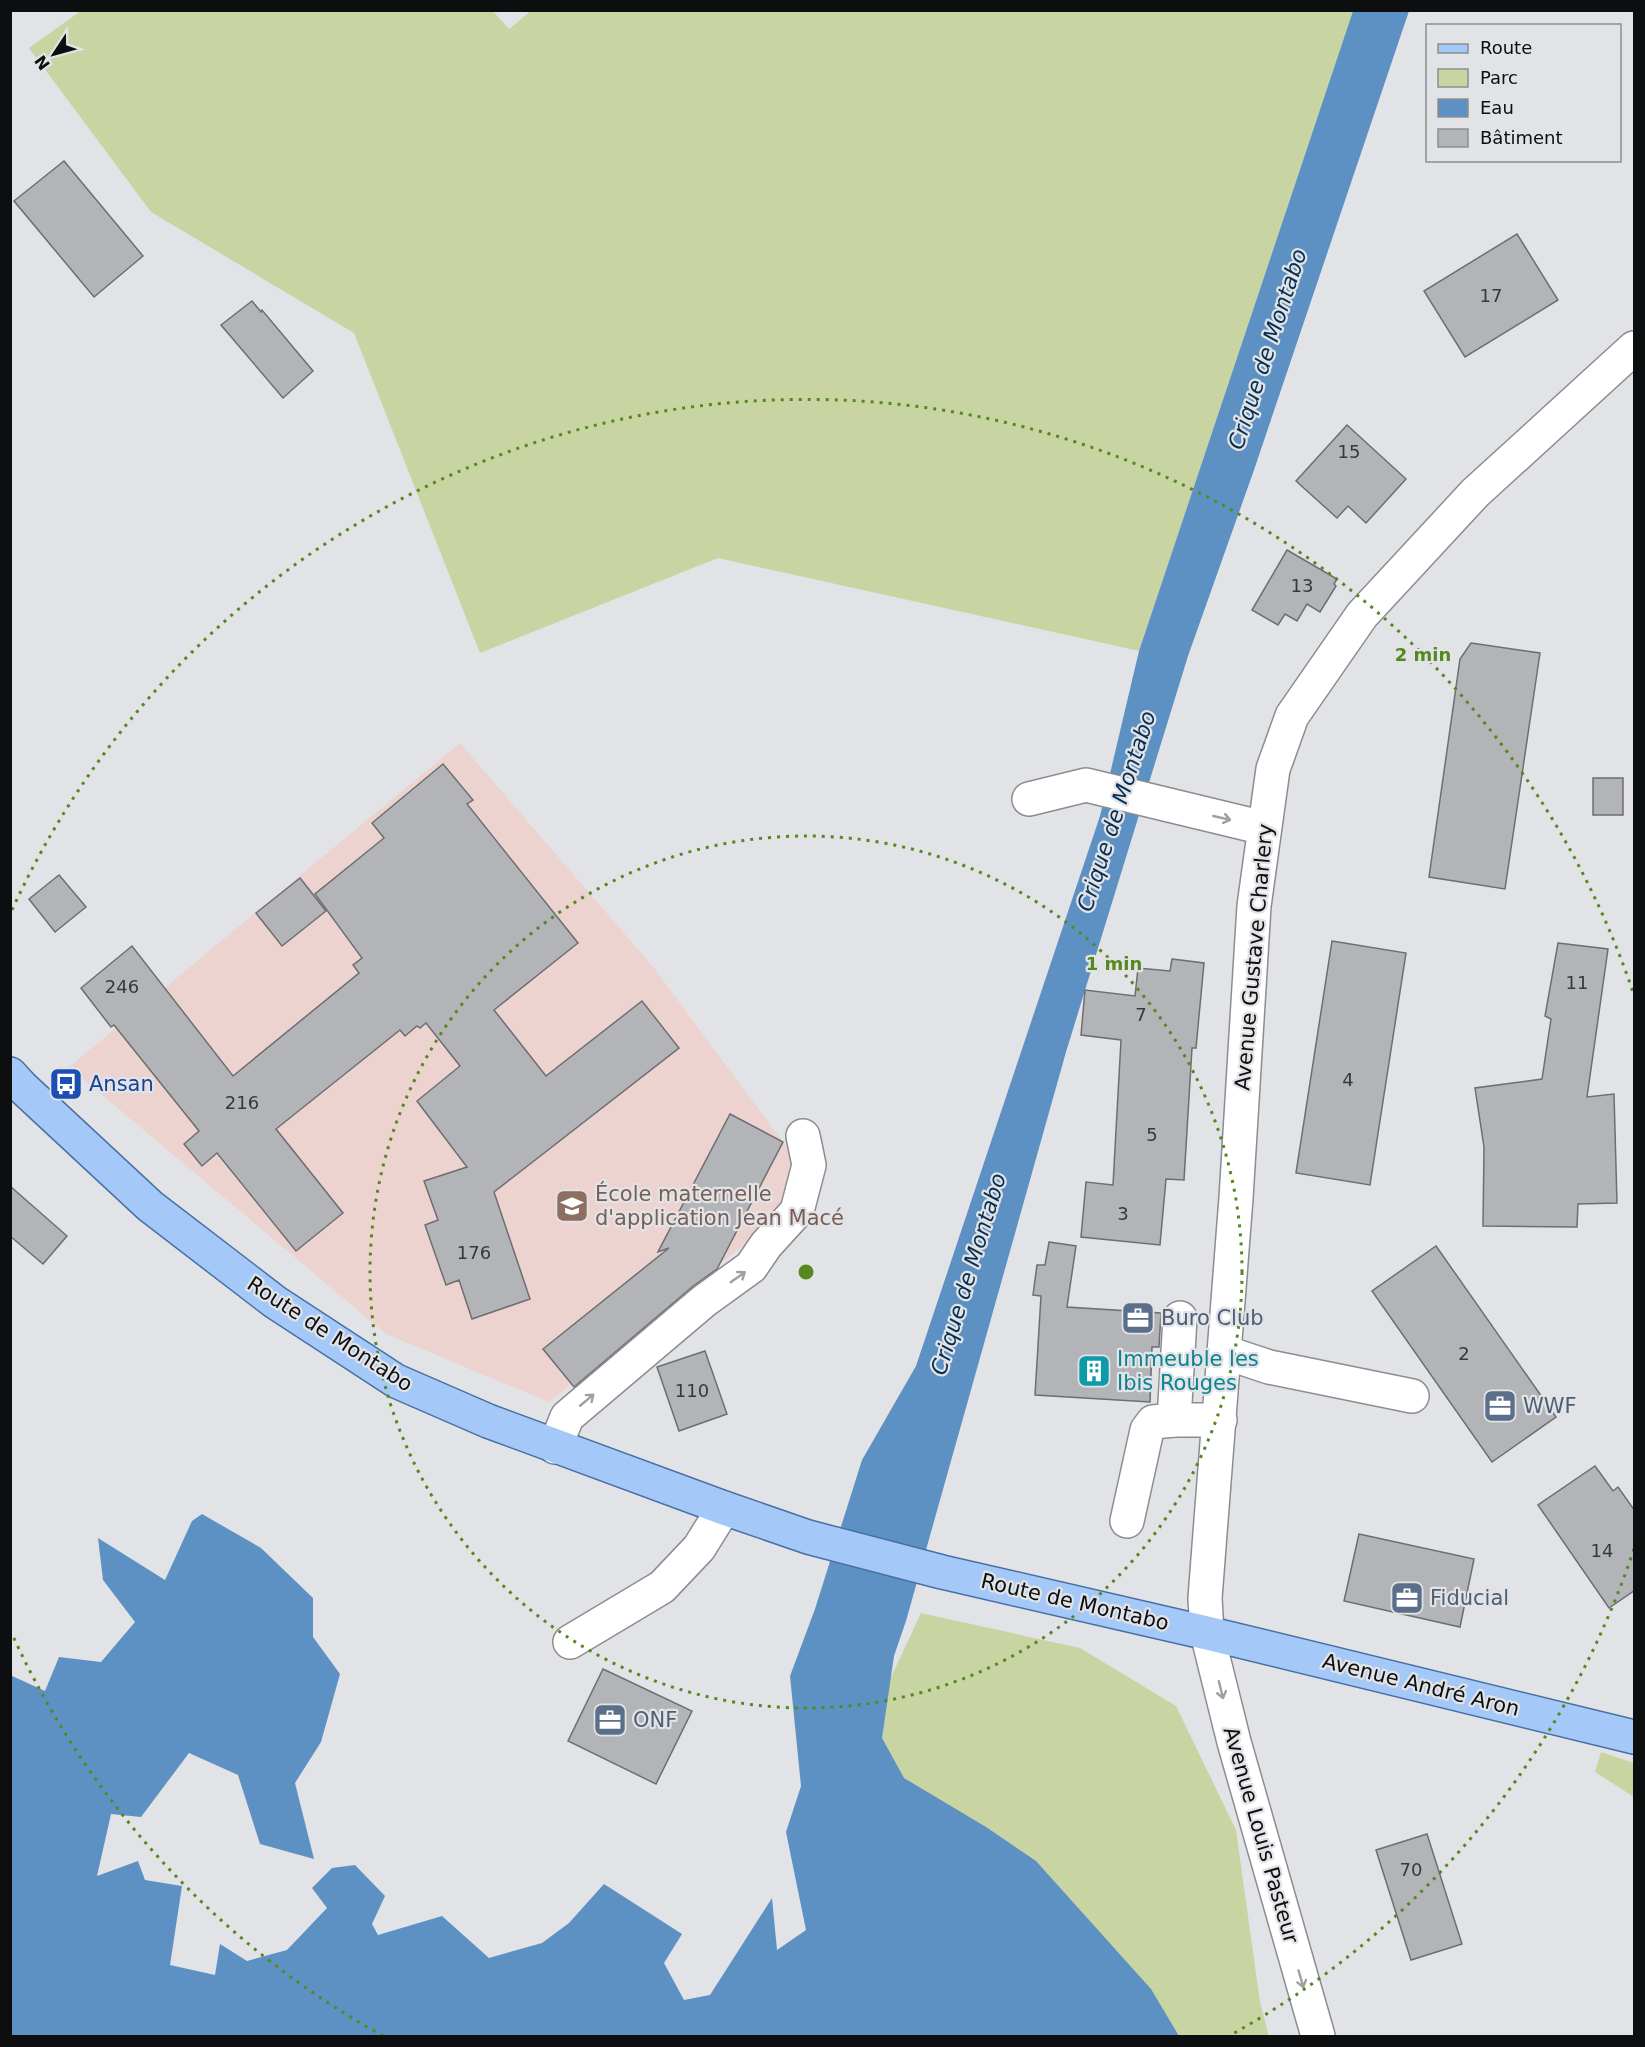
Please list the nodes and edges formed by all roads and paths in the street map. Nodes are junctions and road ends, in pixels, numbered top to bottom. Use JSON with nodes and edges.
{"nodes":[{"id":1,"x":1635,"y":348,"type":"edge"},
{"id":2,"x":1029,"y":799,"type":"dead end"},
{"id":3,"x":1264,"y":828,"type":"junction"},
{"id":4,"x":10,"y":1074,"type":"edge"},
{"id":5,"x":803,"y":1136,"type":"dead end"},
{"id":6,"x":1180,"y":1318,"type":"dead end"},
{"id":7,"x":1224,"y":1352,"type":"junction"},
{"id":8,"x":1412,"y":1396,"type":"dead end"},
{"id":9,"x":1174,"y":1420,"type":"junction"},
{"id":10,"x":1220,"y":1420,"type":"junction"},
{"id":11,"x":555,"y":1447,"type":"junction"},
{"id":12,"x":724,"y":1508,"type":"junction"},
{"id":13,"x":1127,"y":1521,"type":"dead end"},
{"id":14,"x":1207,"y":1633,"type":"junction"},
{"id":15,"x":570,"y":1642,"type":"dead end"},
{"id":16,"x":1635,"y":1737,"type":"edge"},
{"id":17,"x":1318,"y":2037,"type":"edge"}],
"edges":[{"from":1,"to":3,"type":"street","name":"Avenue Gustave Charlery"},
{"from":2,"to":3,"type":"street","one_way":true},
{"from":3,"to":7,"type":"street","name":"Avenue Gustave Charlery"},
{"from":4,"to":11,"type":"main road","name":"Route de Montabo"},
{"from":11,"to":5,"type":"street","one_way":true},
{"from":6,"to":9,"type":"street"},
{"from":7,"to":8,"type":"street"},
{"from":7,"to":10,"type":"street","name":"Avenue Gustave Charlery"},
{"from":9,"to":10,"type":"street"},
{"from":9,"to":13,"type":"street"},
{"from":10,"to":14,"type":"street","name":"Avenue Gustave Charlery"},
{"from":11,"to":12,"type":"main road","name":"Route de Montabo"},
{"from":12,"to":14,"type":"main road","name":"Route de Montabo"},
{"from":12,"to":15,"type":"street"},
{"from":14,"to":16,"type":"main road","name":"Avenue André Aron"},
{"from":14,"to":17,"type":"street","name":"Avenue Louis Pasteur","one_way":true}]}
